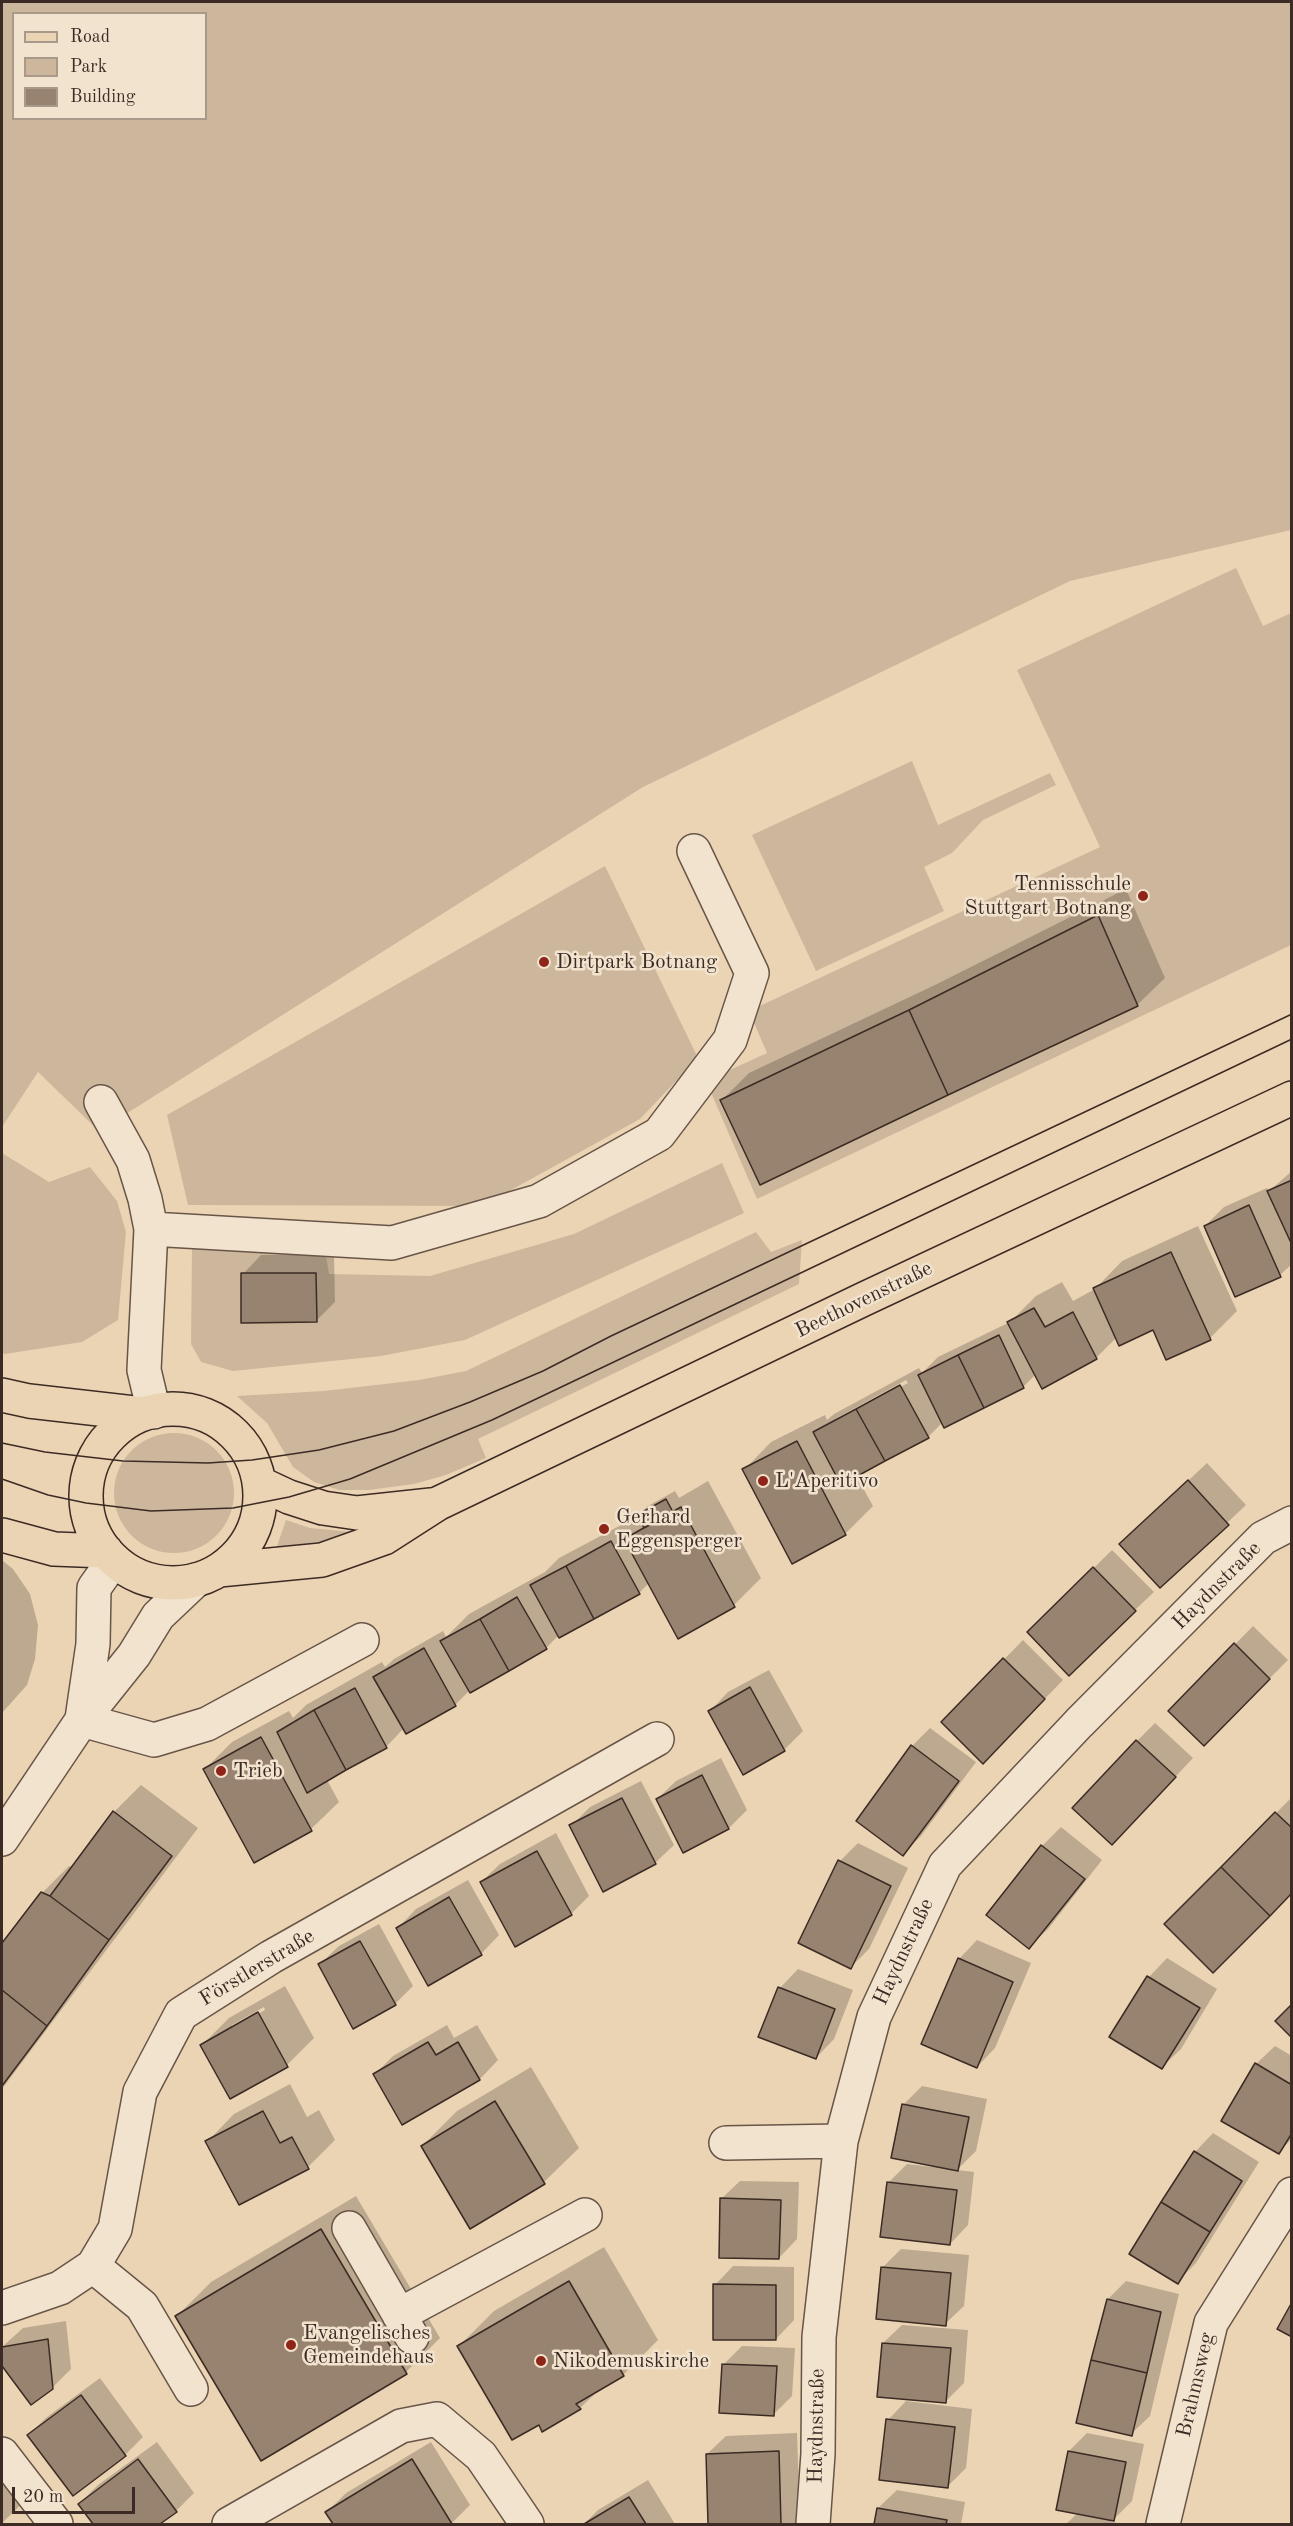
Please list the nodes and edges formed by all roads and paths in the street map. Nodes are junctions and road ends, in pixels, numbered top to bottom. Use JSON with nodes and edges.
{"nodes":[{"id":1,"x":694,"y":851,"type":"dead end"},
{"id":2,"x":1292,"y":1098,"type":"edge"},
{"id":3,"x":100,"y":1102,"type":"dead end"},
{"id":4,"x":151,"y":1229,"type":"junction"},
{"id":5,"x":2,"y":1395,"type":"edge"},
{"id":6,"x":148,"y":1413,"type":"junction"},
{"id":7,"x":259,"y":1483,"type":"junction"},
{"id":8,"x":437,"y":1504,"type":"junction"},
{"id":9,"x":1292,"y":1523,"type":"edge"},
{"id":10,"x":2,"y":1535,"type":"edge"},
{"id":11,"x":68,"y":1550,"type":"junction"},
{"id":12,"x":109,"y":1556,"type":"junction"},
{"id":13,"x":208,"y":1575,"type":"junction"},
{"id":14,"x":94,"y":1588,"type":"junction"},
{"id":15,"x":363,"y":1640,"type":"dead end"},
{"id":16,"x":82,"y":1720,"type":"junction"},
{"id":17,"x":657,"y":1739,"type":"dead end"},
{"id":18,"x":2,"y":1839,"type":"edge"},
{"id":19,"x":841,"y":2141,"type":"junction"},
{"id":20,"x":726,"y":2143,"type":"dead end"},
{"id":21,"x":1292,"y":2194,"type":"edge"},
{"id":22,"x":585,"y":2216,"type":"dead end"},
{"id":23,"x":349,"y":2228,"type":"dead end"},
{"id":24,"x":93,"y":2266,"type":"junction"},
{"id":25,"x":2,"y":2308,"type":"edge"},
{"id":26,"x":191,"y":2389,"type":"dead end"},
{"id":27,"x":2,"y":2454,"type":"edge"},
{"id":28,"x":56,"y":2524,"type":"edge"},
{"id":29,"x":229,"y":2524,"type":"edge"},
{"id":30,"x":527,"y":2524,"type":"edge"},
{"id":31,"x":813,"y":2524,"type":"edge"},
{"id":32,"x":1163,"y":2524,"type":"edge"}],
"edges":[{"from":1,"to":4,"type":"street"},
{"from":2,"to":8,"type":"main road","name":"Beethovenstraße"},
{"from":3,"to":4,"type":"street"},
{"from":4,"to":6,"type":"street"},
{"from":5,"to":6,"type":"main road"},
{"from":6,"to":7,"type":"main road"},
{"from":6,"to":12,"type":"main road"},
{"from":7,"to":8,"type":"main road","name":"Beethovenstraße"},
{"from":7,"to":13,"type":"main road"},
{"from":8,"to":13,"type":"main road","name":"Beethovenstraße"},
{"from":9,"to":19,"type":"street","name":"Haydnstraße"},
{"from":10,"to":11,"type":"main road"},
{"from":11,"to":12,"type":"main road"},
{"from":11,"to":14,"type":"street"},
{"from":12,"to":13,"type":"main road","name":"Beethovenstraße"},
{"from":12,"to":14,"type":"street"},
{"from":13,"to":16,"type":"street"},
{"from":14,"to":16,"type":"street"},
{"from":15,"to":16,"type":"street"},
{"from":16,"to":18,"type":"street"},
{"from":17,"to":24,"type":"street","name":"Förstlerstraße"},
{"from":19,"to":20,"type":"street"},
{"from":19,"to":31,"type":"street","name":"Haydnstraße"},
{"from":21,"to":32,"type":"street","name":"Brahmsweg"},
{"from":22,"to":23,"type":"street"},
{"from":24,"to":25,"type":"street","name":"Förstlerstraße"},
{"from":24,"to":26,"type":"street"},
{"from":27,"to":28,"type":"street"},
{"from":29,"to":30,"type":"street"}]}
